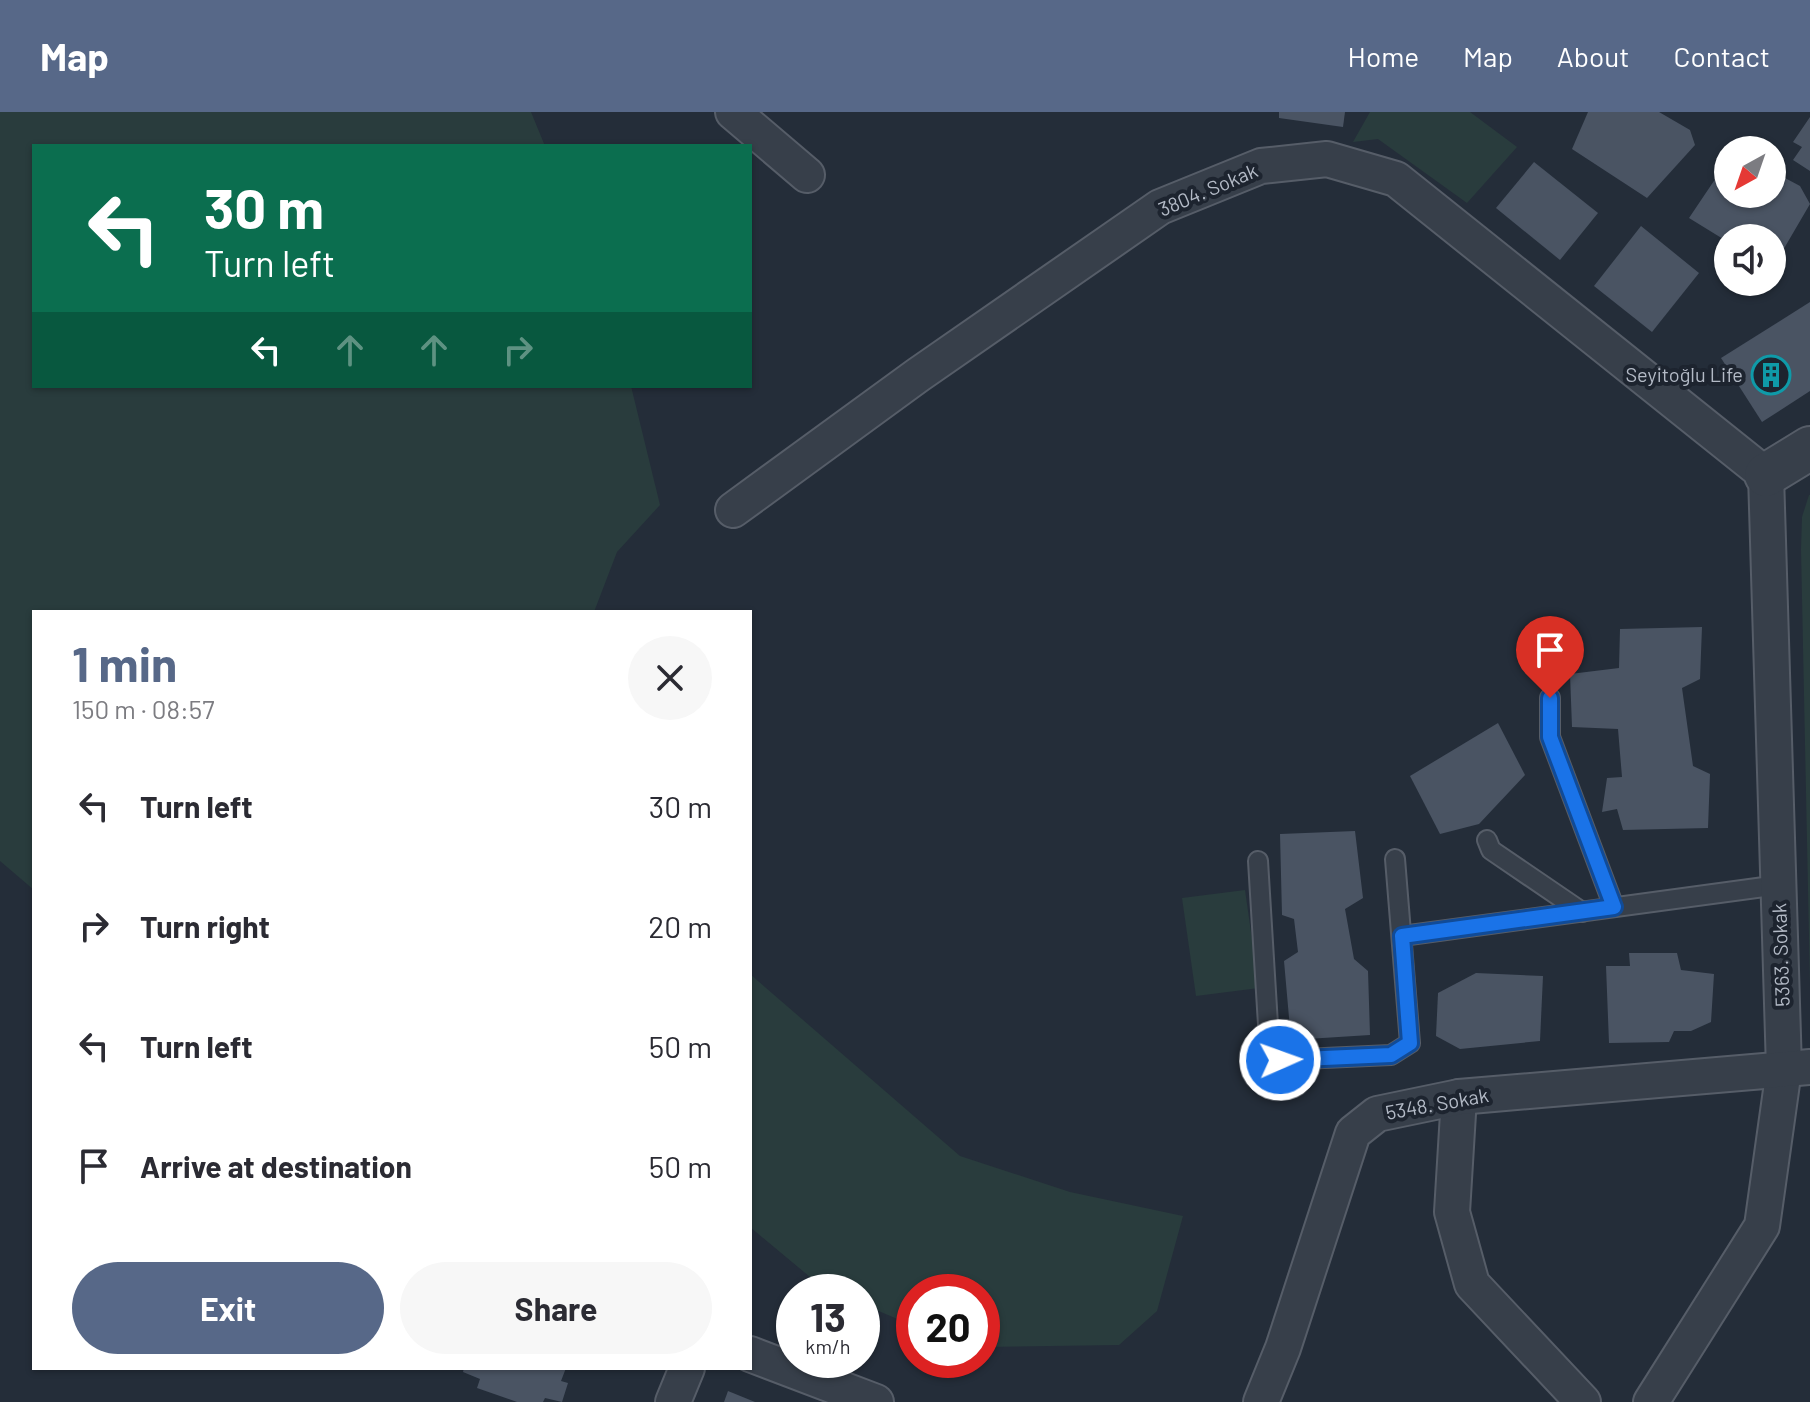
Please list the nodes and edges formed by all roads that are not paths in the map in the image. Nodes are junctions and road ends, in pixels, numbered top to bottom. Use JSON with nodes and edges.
{"nodes":[{"id":1,"x":733,"y":112,"type":"edge"},
{"id":2,"x":807,"y":175,"type":"dead end"},
{"id":3,"x":1810,"y":448,"type":"edge"},
{"id":4,"x":1766,"y":475,"type":"junction"},
{"id":5,"x":733,"y":510,"type":"dead end"},
{"id":6,"x":1550,"y":698,"type":"dead end"},
{"id":7,"x":1487,"y":840,"type":"dead end"},
{"id":8,"x":1395,"y":859,"type":"dead end"},
{"id":9,"x":1258,"y":861,"type":"dead end"},
{"id":10,"x":1779,"y":885,"type":"junction"},
{"id":11,"x":1614,"y":907,"type":"junction"},
{"id":12,"x":1582,"y":912,"type":"junction"},
{"id":13,"x":1402,"y":936,"type":"junction"},
{"id":14,"x":1797,"y":1068,"type":"edge"},
{"id":15,"x":1459,"y":1097,"type":"junction"},
{"id":16,"x":752,"y":1355,"type":"edge"},
{"id":17,"x":686,"y":1370,"type":"edge"},
{"id":18,"x":673,"y":1402,"type":"edge"},
{"id":19,"x":876,"y":1402,"type":"edge"},
{"id":20,"x":1261,"y":1402,"type":"edge"},
{"id":21,"x":1583,"y":1402,"type":"edge"},
{"id":22,"x":1651,"y":1402,"type":"edge"}],
"edges":[{"from":1,"to":2,"type":"street"},
{"from":3,"to":4,"type":"street"},
{"from":4,"to":5,"type":"street","name":"3804. Sokak"},
{"from":4,"to":10,"type":"street","name":"5363. Sokak"},
{"from":6,"to":11,"type":"lane"},
{"from":7,"to":12,"type":"lane"},
{"from":8,"to":13,"type":"lane"},
{"from":9,"to":13,"type":"lane"},
{"from":10,"to":11,"type":"lane"},
{"from":10,"to":14,"type":"street","name":"5363. Sokak"},
{"from":11,"to":12,"type":"lane"},
{"from":12,"to":13,"type":"lane"},
{"from":14,"to":15,"type":"street","name":"5348. Sokak"},
{"from":14,"to":22,"type":"street","name":"5363. Sokak"},
{"from":15,"to":20,"type":"street","name":"5348. Sokak"},
{"from":15,"to":21,"type":"street"},
{"from":16,"to":19,"type":"street"},
{"from":17,"to":18,"type":"street"}]}
